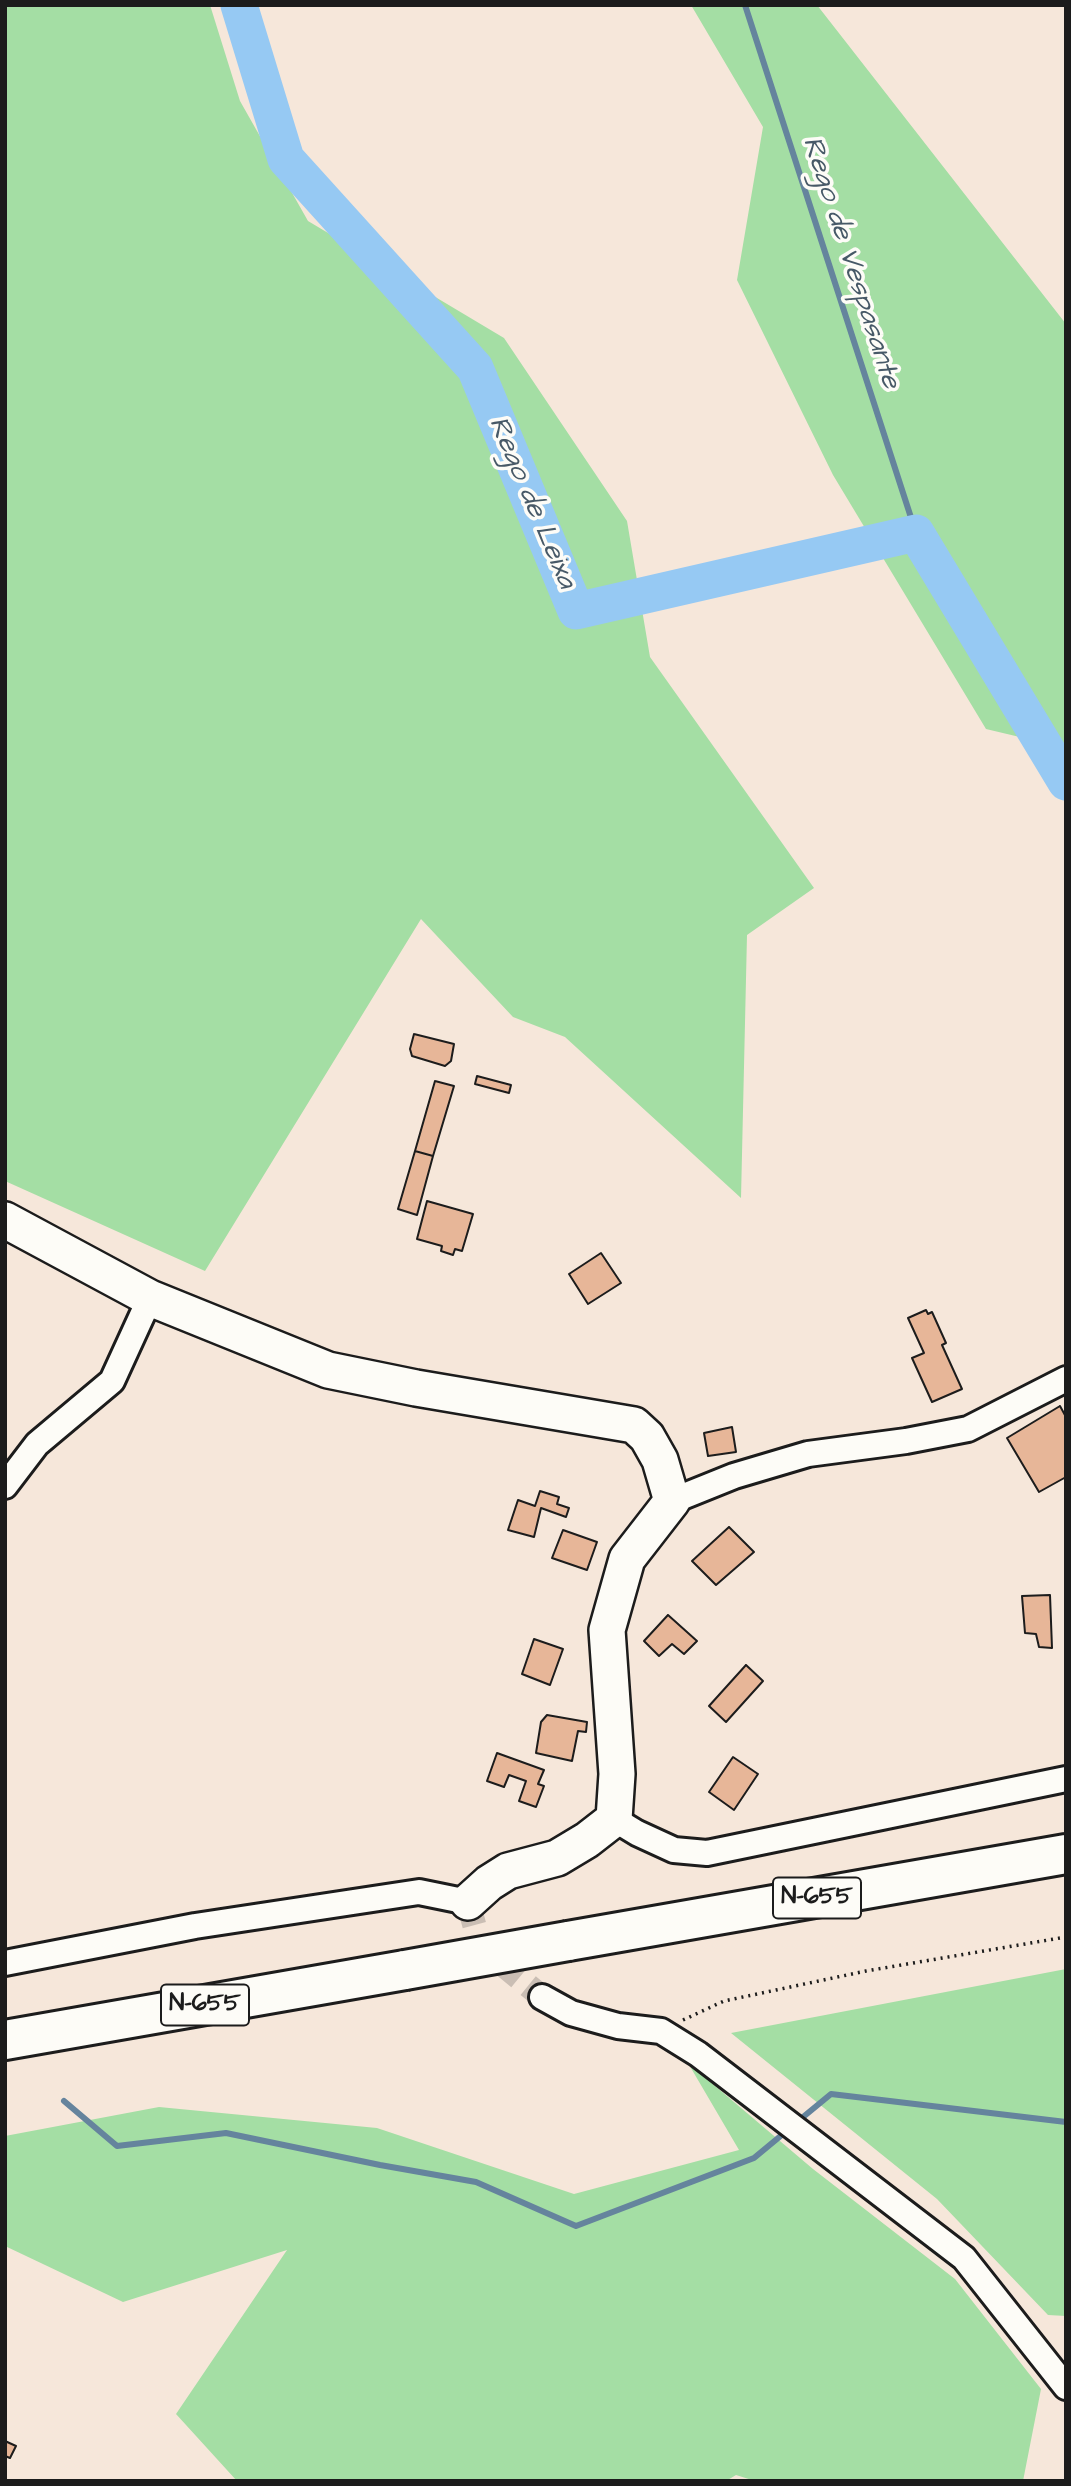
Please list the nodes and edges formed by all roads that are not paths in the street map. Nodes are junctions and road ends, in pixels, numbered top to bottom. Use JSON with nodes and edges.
{"nodes":[{"id":1,"x":5,"y":1220,"type":"edge"},
{"id":2,"x":150,"y":1297,"type":"junction"},
{"id":3,"x":1066,"y":1379,"type":"edge"},
{"id":4,"x":5,"y":1486,"type":"edge"},
{"id":5,"x":672,"y":1501,"type":"junction"},
{"id":6,"x":1066,"y":1779,"type":"edge"},
{"id":7,"x":614,"y":1819,"type":"junction"},
{"id":8,"x":1066,"y":1854,"type":"edge"},
{"id":9,"x":468,"y":1902,"type":"joint"},
{"id":10,"x":5,"y":1963,"type":"edge"},
{"id":11,"x":542,"y":1997,"type":"tunnel mouth"},
{"id":12,"x":5,"y":2040,"type":"edge"},
{"id":13,"x":1066,"y":2387,"type":"edge"}],
"edges":[{"from":1,"to":2,"type":"street"},
{"from":2,"to":4,"type":"street"},
{"from":2,"to":5,"type":"street"},
{"from":3,"to":5,"type":"street"},
{"from":5,"to":7,"type":"street"},
{"from":6,"to":7,"type":"street"},
{"from":7,"to":9,"type":"street"},
{"from":8,"to":12,"type":"highway","number":"N-655","bridge":true},
{"from":9,"to":10,"type":"street"},
{"from":11,"to":13,"type":"street"}]}
